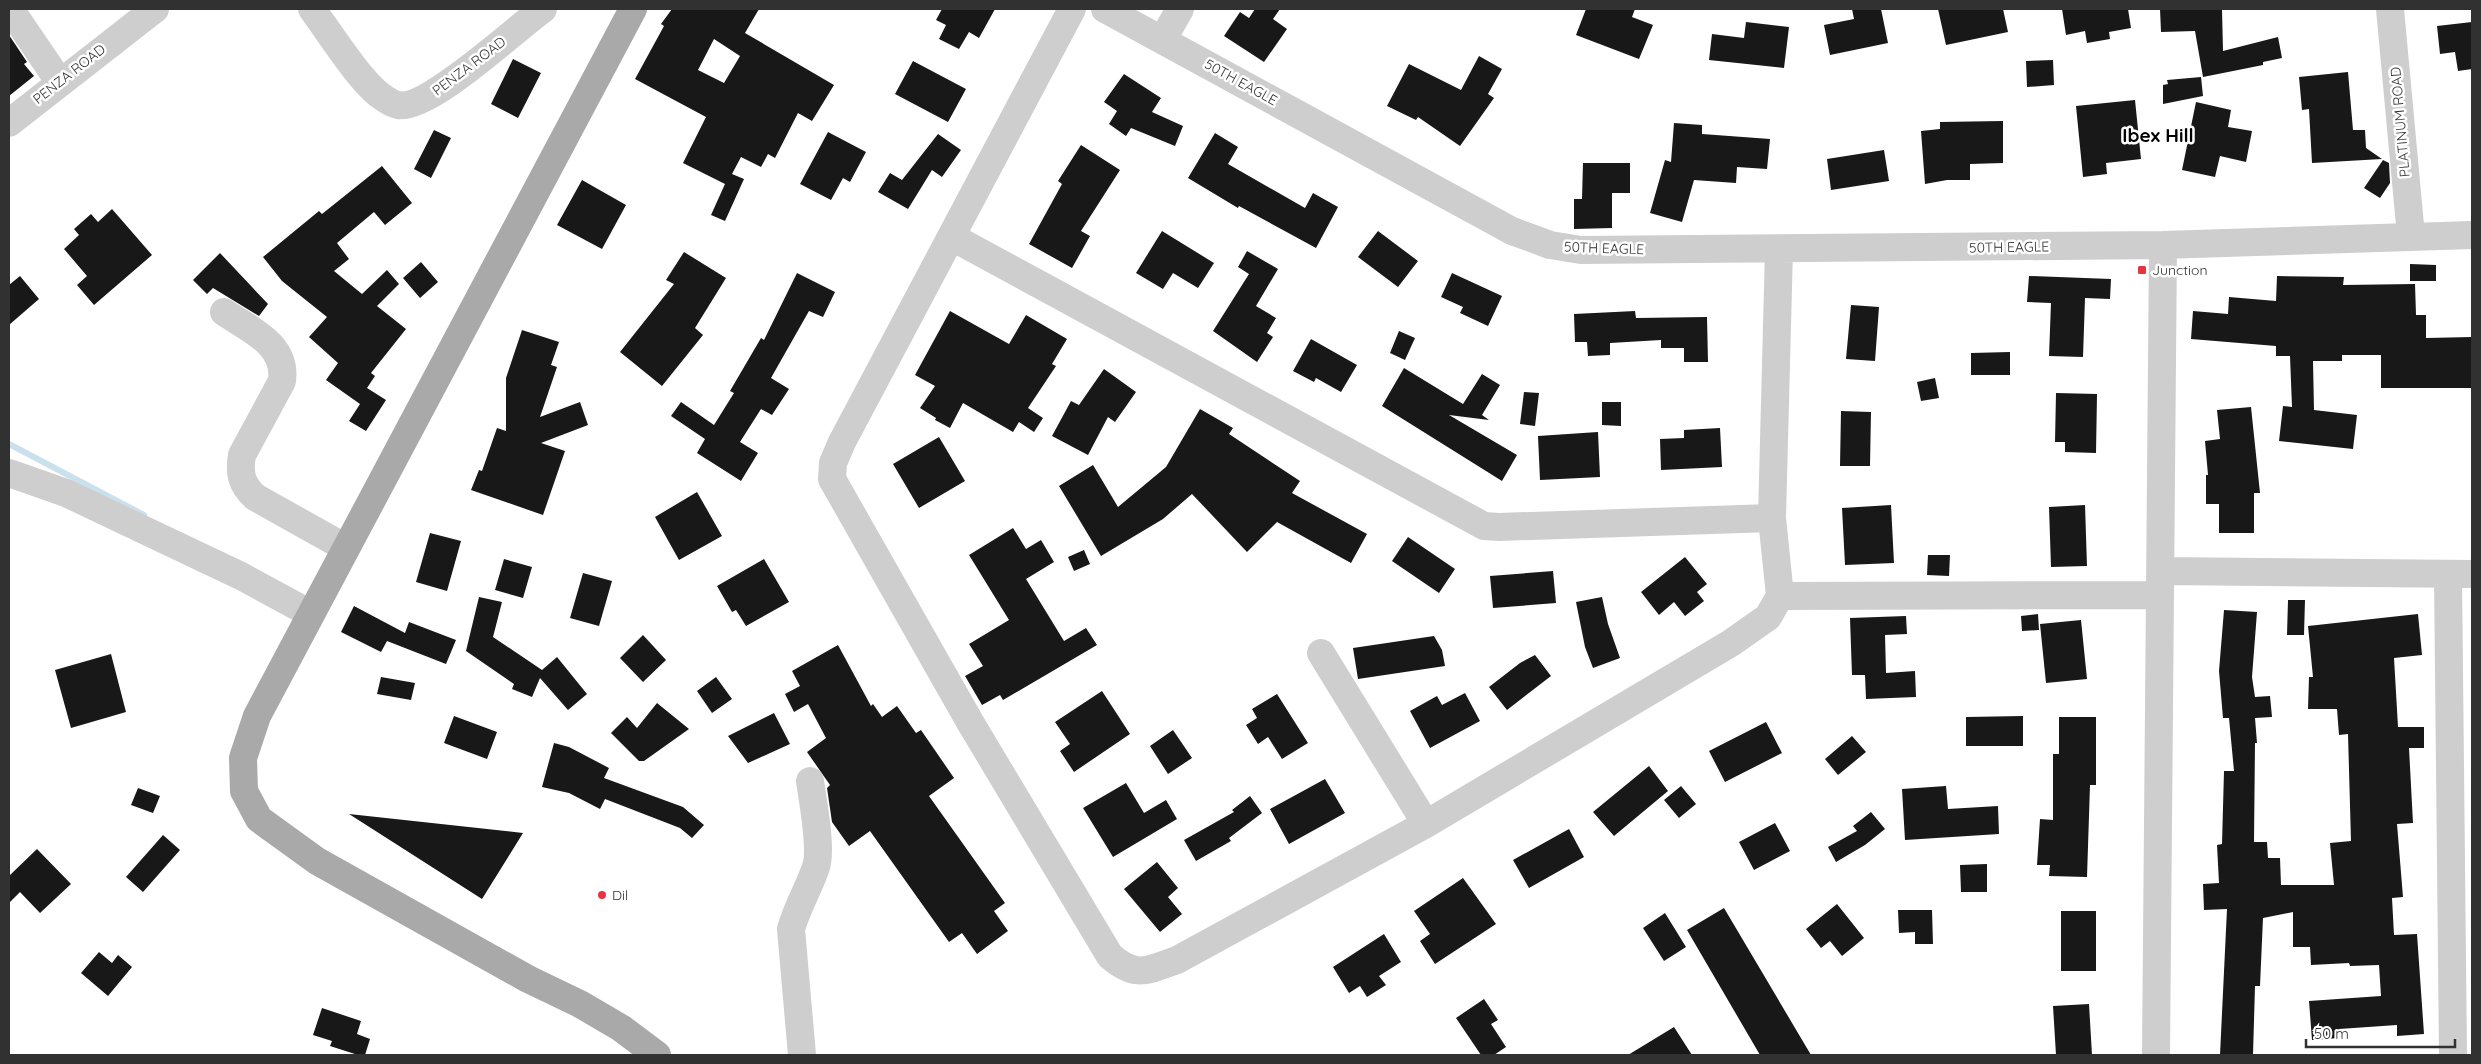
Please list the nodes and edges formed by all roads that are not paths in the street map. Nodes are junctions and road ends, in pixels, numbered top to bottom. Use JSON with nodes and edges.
{"nodes":[{"id":1,"x":10,"y":9,"type":"edge"},
{"id":2,"x":155,"y":9,"type":"edge"},
{"id":3,"x":312,"y":9,"type":"edge"},
{"id":4,"x":542,"y":9,"type":"edge"},
{"id":5,"x":634,"y":9,"type":"edge"},
{"id":6,"x":1072,"y":9,"type":"edge"},
{"id":7,"x":1105,"y":9,"type":"edge"},
{"id":8,"x":1180,"y":9,"type":"edge"},
{"id":9,"x":2390,"y":9,"type":"edge"},
{"id":10,"x":1163,"y":39,"type":"junction"},
{"id":11,"x":59,"y":82,"type":"junction"},
{"id":12,"x":9,"y":123,"type":"edge"},
{"id":13,"x":2472,"y":235,"type":"edge"},
{"id":14,"x":2411,"y":236,"type":"junction"},
{"id":15,"x":952,"y":237,"type":"junction"},
{"id":16,"x":2163,"y":245,"type":"junction"},
{"id":17,"x":1778,"y":249,"type":"junction"},
{"id":18,"x":224,"y":312,"type":"dead end"},
{"id":19,"x":9,"y":472,"type":"edge"},
{"id":20,"x":1772,"y":518,"type":"junction"},
{"id":21,"x":346,"y":548,"type":"junction"},
{"id":22,"x":2460,"y":574,"type":"edge"},
{"id":23,"x":2161,"y":583,"type":"junction"},
{"id":24,"x":1780,"y":596,"type":"junction"},
{"id":25,"x":311,"y":614,"type":"junction"},
{"id":26,"x":1321,"y":653,"type":"dead end"},
{"id":27,"x":810,"y":781,"type":"dead end"},
{"id":28,"x":1426,"y":824,"type":"junction"},
{"id":29,"x":657,"y":1055,"type":"edge"},
{"id":30,"x":802,"y":1055,"type":"edge"},
{"id":31,"x":2156,"y":1055,"type":"edge"},
{"id":32,"x":2452,"y":1055,"type":"edge"}],
"edges":[{"from":1,"to":11,"type":"street"},
{"from":2,"to":11,"type":"street","name":"PENZA ROAD"},
{"from":3,"to":4,"type":"street","name":"PENZA ROAD"},
{"from":5,"to":21,"type":"main road"},
{"from":6,"to":15,"type":"street"},
{"from":7,"to":10,"type":"street","name":"50TH EAGLE"},
{"from":8,"to":10,"type":"street"},
{"from":9,"to":14,"type":"street","name":"PLATINUM ROAD"},
{"from":10,"to":17,"type":"street","name":"50TH EAGLE"},
{"from":11,"to":12,"type":"street","name":"PENZA ROAD"},
{"from":13,"to":14,"type":"street","name":"50TH EAGLE"},
{"from":14,"to":16,"type":"street","name":"50TH EAGLE"},
{"from":15,"to":20,"type":"street"},
{"from":15,"to":28,"type":"street"},
{"from":16,"to":17,"type":"street","name":"50TH EAGLE"},
{"from":16,"to":23,"type":"street"},
{"from":17,"to":20,"type":"street"},
{"from":18,"to":21,"type":"street"},
{"from":19,"to":25,"type":"street"},
{"from":20,"to":24,"type":"street"},
{"from":21,"to":25,"type":"main road"},
{"from":22,"to":23,"type":"street"},
{"from":22,"to":32,"type":"street"},
{"from":23,"to":24,"type":"street"},
{"from":23,"to":31,"type":"street"},
{"from":24,"to":28,"type":"street"},
{"from":25,"to":29,"type":"main road"},
{"from":26,"to":28,"type":"street"},
{"from":27,"to":30,"type":"street"}]}
